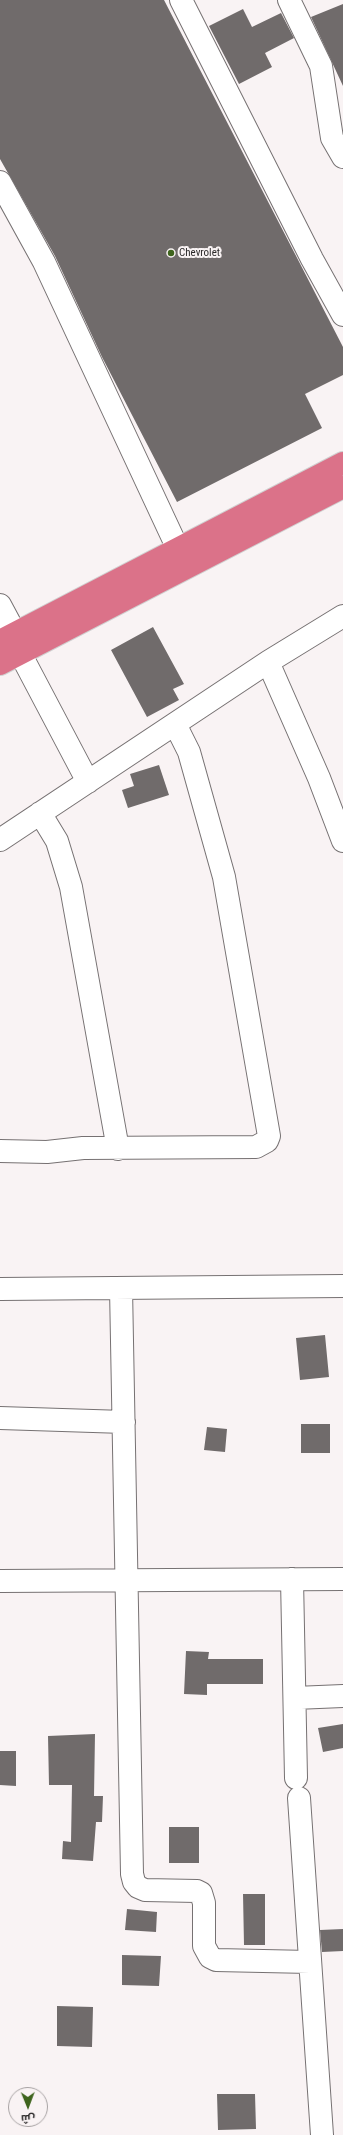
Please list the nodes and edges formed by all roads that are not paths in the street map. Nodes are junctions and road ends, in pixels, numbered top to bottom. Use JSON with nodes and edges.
{"nodes":[{"id":1,"x":181,"y":0,"type":"edge"},
{"id":2,"x":289,"y":0,"type":"edge"},
{"id":3,"x":343,"y":157,"type":"edge"},
{"id":4,"x":0,"y":182,"type":"edge"},
{"id":5,"x":343,"y":315,"type":"edge"},
{"id":6,"x":343,"y":462,"type":"edge"},
{"id":7,"x":343,"y":487,"type":"edge"},
{"id":8,"x":178,"y":549,"type":"junction"},
{"id":9,"x":0,"y":605,"type":"edge"},
{"id":10,"x":343,"y":616,"type":"edge"},
{"id":11,"x":12,"y":642,"type":"edge"},
{"id":12,"x":268,"y":662,"type":"junction"},
{"id":13,"x":0,"y":664,"type":"edge"},
{"id":14,"x":174,"y":724,"type":"junction"},
{"id":15,"x":88,"y":782,"type":"junction"},
{"id":16,"x":40,"y":814,"type":"junction"},
{"id":17,"x":0,"y":840,"type":"edge"},
{"id":18,"x":343,"y":841,"type":"edge"},
{"id":19,"x":118,"y":1149,"type":"junction"},
{"id":20,"x":0,"y":1151,"type":"edge"},
{"id":21,"x":343,"y":1286,"type":"edge"},
{"id":22,"x":121,"y":1288,"type":"junction"},
{"id":23,"x":0,"y":1289,"type":"edge"},
{"id":24,"x":0,"y":1418,"type":"edge"},
{"id":25,"x":124,"y":1422,"type":"junction"},
{"id":26,"x":127,"y":1579,"type":"junction"},
{"id":27,"x":292,"y":1579,"type":"junction"},
{"id":28,"x":343,"y":1579,"type":"edge"},
{"id":29,"x":0,"y":1581,"type":"edge"},
{"id":30,"x":343,"y":1696,"type":"edge"},
{"id":31,"x":295,"y":1698,"type":"junction"},
{"id":32,"x":310,"y":1962,"type":"junction"},
{"id":33,"x":322,"y":2135,"type":"edge"}],
"edges":[{"from":1,"to":5,"type":"street"},
{"from":2,"to":3,"type":"street"},
{"from":4,"to":8,"type":"street"},
{"from":6,"to":8,"type":"highway"},
{"from":7,"to":11,"type":"highway"},
{"from":8,"to":11,"type":"highway"},
{"from":9,"to":11,"type":"street"},
{"from":10,"to":12,"type":"street"},
{"from":11,"to":13,"type":"highway"},
{"from":11,"to":15,"type":"street"},
{"from":12,"to":14,"type":"street"},
{"from":12,"to":18,"type":"street"},
{"from":14,"to":15,"type":"street"},
{"from":14,"to":19,"type":"street"},
{"from":15,"to":16,"type":"street"},
{"from":16,"to":17,"type":"street"},
{"from":16,"to":19,"type":"street"},
{"from":19,"to":20,"type":"street"},
{"from":21,"to":22,"type":"street"},
{"from":22,"to":23,"type":"street"},
{"from":22,"to":25,"type":"street"},
{"from":24,"to":25,"type":"street"},
{"from":25,"to":26,"type":"street"},
{"from":26,"to":27,"type":"street"},
{"from":26,"to":29,"type":"street"},
{"from":26,"to":32,"type":"street"},
{"from":27,"to":28,"type":"street"},
{"from":27,"to":31,"type":"street"},
{"from":30,"to":31,"type":"street"},
{"from":31,"to":32,"type":"street"},
{"from":32,"to":33,"type":"street"}]}
